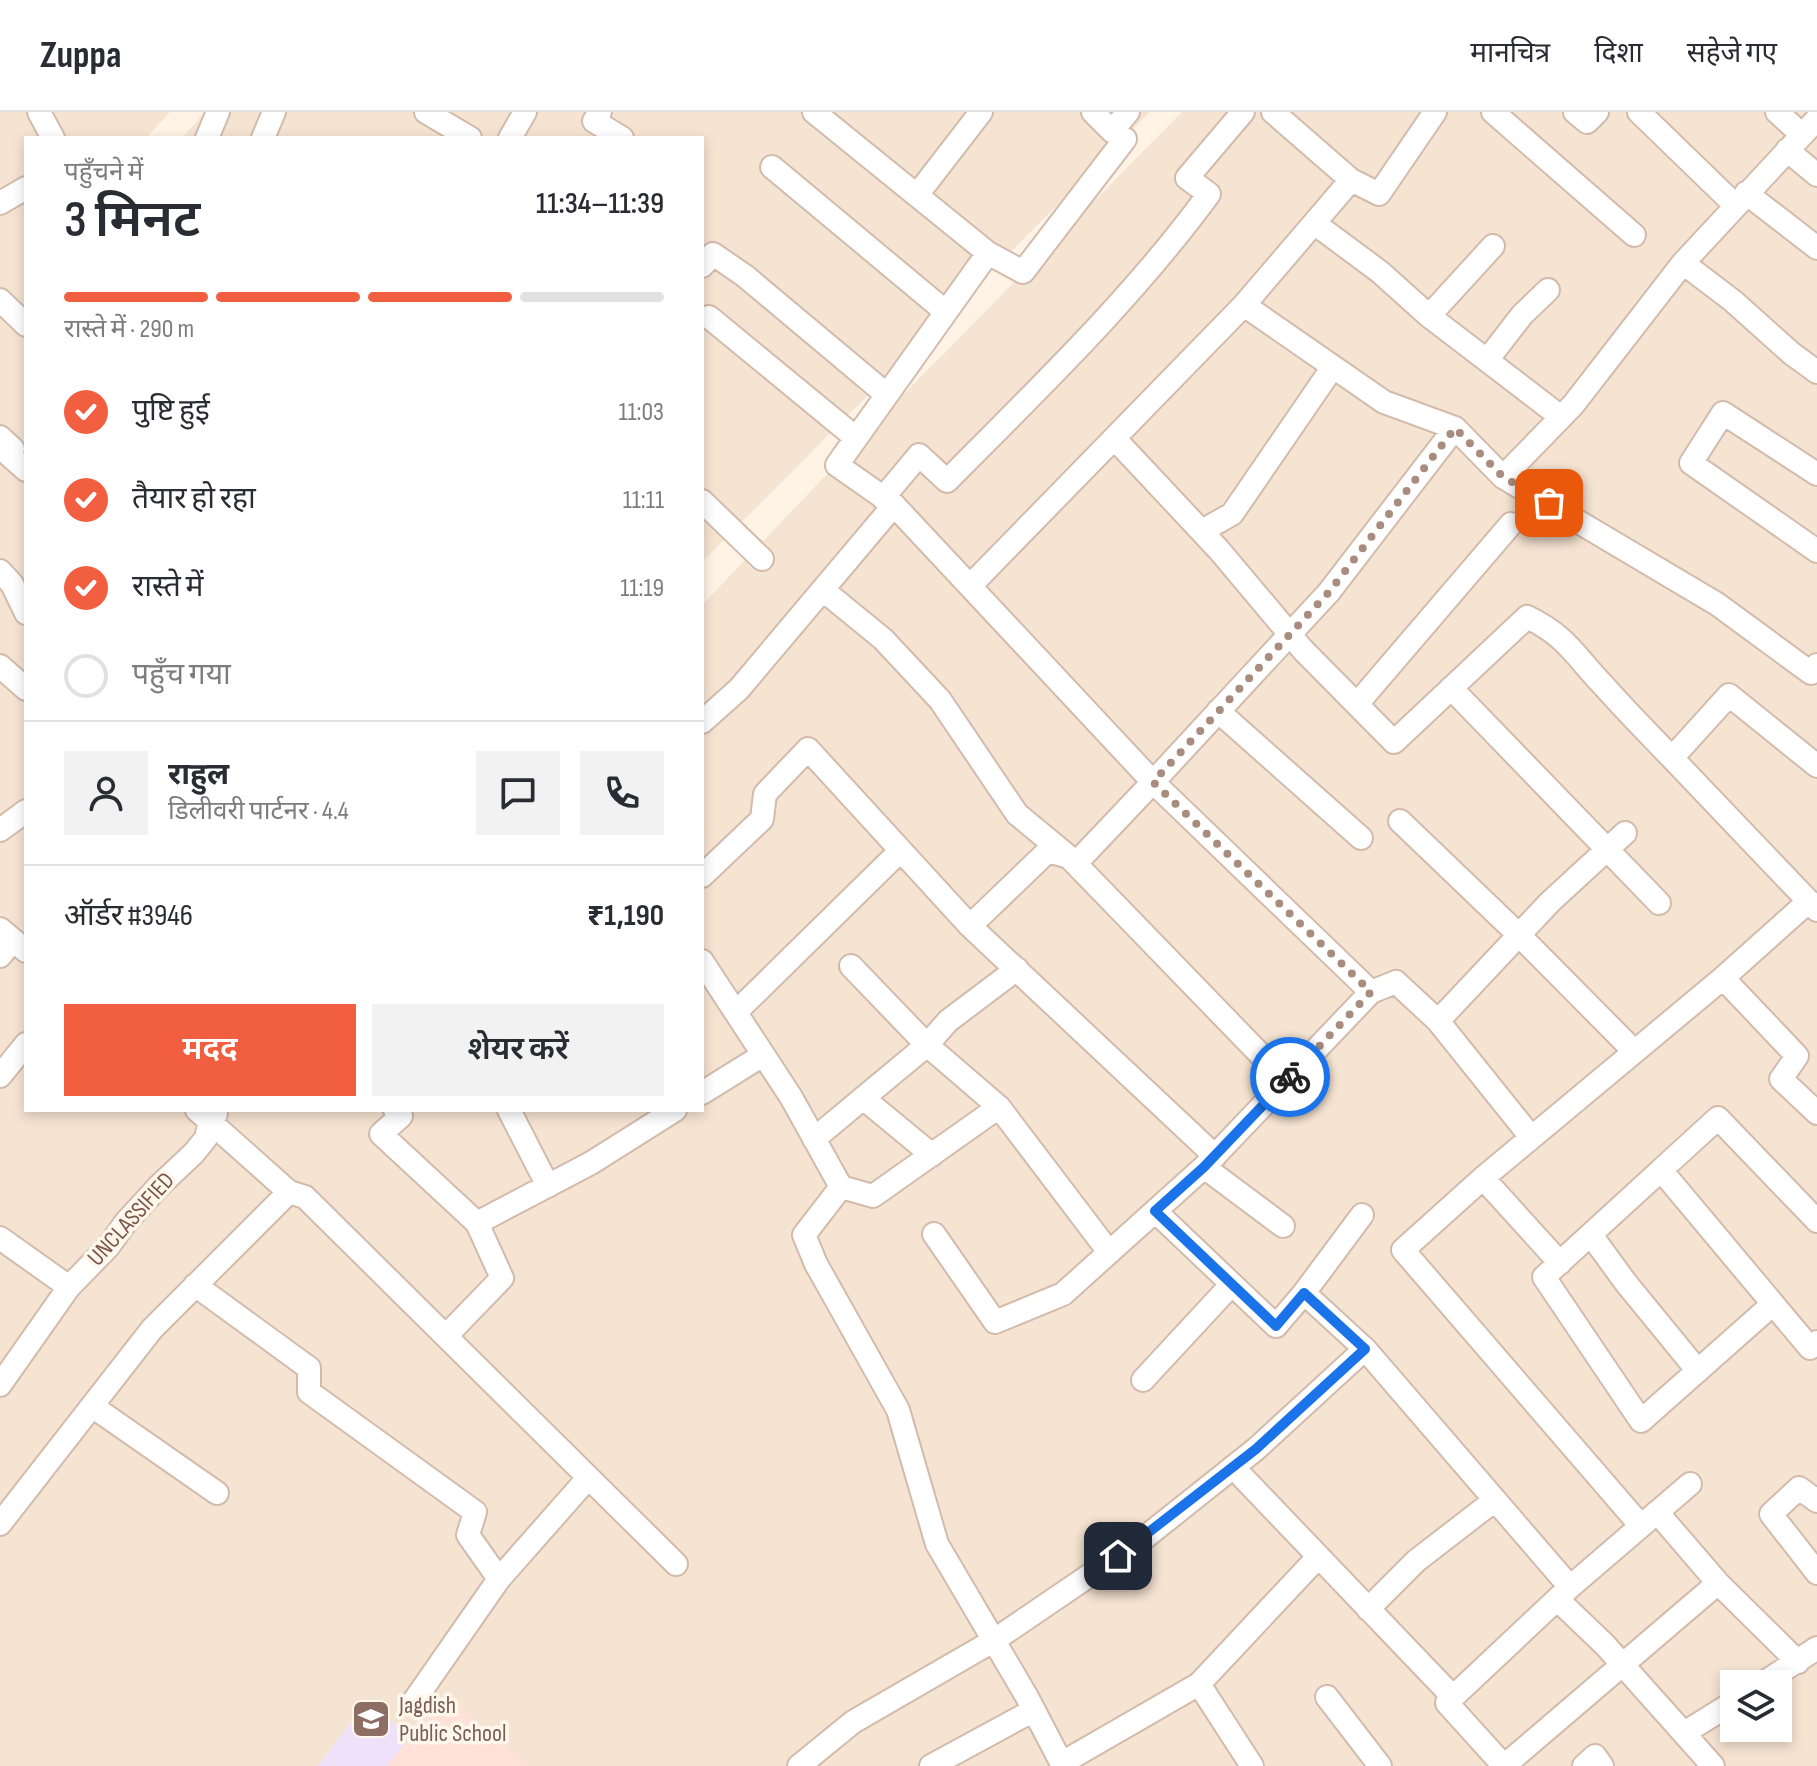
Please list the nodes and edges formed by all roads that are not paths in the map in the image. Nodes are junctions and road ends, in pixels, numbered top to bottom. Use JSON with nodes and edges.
{"nodes":[{"id":1,"x":39,"y":112,"type":"edge"},
{"id":2,"x":218,"y":112,"type":"edge"},
{"id":3,"x":274,"y":112,"type":"edge"},
{"id":4,"x":426,"y":112,"type":"edge"},
{"id":5,"x":525,"y":112,"type":"edge"},
{"id":6,"x":600,"y":112,"type":"edge"},
{"id":7,"x":981,"y":112,"type":"edge"},
{"id":8,"x":1093,"y":112,"type":"edge"},
{"id":9,"x":1128,"y":112,"type":"edge"},
{"id":10,"x":1243,"y":112,"type":"edge"},
{"id":11,"x":1273,"y":112,"type":"edge"},
{"id":12,"x":1435,"y":112,"type":"edge"},
{"id":13,"x":1493,"y":112,"type":"edge"},
{"id":14,"x":1575,"y":112,"type":"edge"},
{"id":15,"x":1597,"y":112,"type":"edge"},
{"id":16,"x":1639,"y":112,"type":"edge"},
{"id":17,"x":1777,"y":112,"type":"edge"},
{"id":18,"x":829,"y":117,"type":"edge"},
{"id":19,"x":1112,"y":131,"type":"junction"},
{"id":20,"x":1802,"y":135,"type":"edge"},
{"id":21,"x":52,"y":136,"type":"edge"},
{"id":22,"x":208,"y":136,"type":"edge"},
{"id":23,"x":264,"y":136,"type":"edge"},
{"id":24,"x":467,"y":136,"type":"edge"},
{"id":25,"x":511,"y":136,"type":"edge"},
{"id":26,"x":619,"y":136,"type":"edge"},
{"id":27,"x":772,"y":167,"type":"dead end"},
{"id":28,"x":1817,"y":175,"type":"edge"},
{"id":29,"x":1351,"y":180,"type":"junction"},
{"id":30,"x":24,"y":189,"type":"edge"},
{"id":31,"x":917,"y":195,"type":"junction"},
{"id":32,"x":1740,"y":199,"type":"junction"},
{"id":33,"x":0,"y":203,"type":"edge"},
{"id":34,"x":1314,"y":223,"type":"junction"},
{"id":35,"x":1634,"y":235,"type":"dead end"},
{"id":36,"x":1493,"y":246,"type":"dead end"},
{"id":37,"x":1817,"y":248,"type":"edge"},
{"id":38,"x":988,"y":253,"type":"junction"},
{"id":39,"x":1683,"y":263,"type":"junction"},
{"id":40,"x":704,"y":264,"type":"edge"},
{"id":41,"x":1548,"y":290,"type":"dead end"},
{"id":42,"x":0,"y":300,"type":"edge"},
{"id":43,"x":1244,"y":305,"type":"junction"},
{"id":44,"x":946,"y":312,"type":"junction"},
{"id":45,"x":1429,"y":316,"type":"junction"},
{"id":46,"x":709,"y":317,"type":"dead end"},
{"id":47,"x":24,"y":323,"type":"edge"},
{"id":48,"x":1488,"y":359,"type":"junction"},
{"id":49,"x":1817,"y":372,"type":"edge"},
{"id":50,"x":1326,"y":377,"type":"dead end"},
{"id":51,"x":887,"y":395,"type":"junction"},
{"id":52,"x":1561,"y":417,"type":"junction"},
{"id":53,"x":1455,"y":428,"type":"junction"},
{"id":54,"x":0,"y":437,"type":"edge"},
{"id":55,"x":856,"y":438,"type":"junction"},
{"id":56,"x":1115,"y":439,"type":"junction"},
{"id":57,"x":24,"y":468,"type":"edge"},
{"id":58,"x":1817,"y":474,"type":"edge"},
{"id":59,"x":1503,"y":477,"type":"junction"},
{"id":60,"x":889,"y":501,"type":"junction"},
{"id":61,"x":704,"y":503,"type":"edge"},
{"id":62,"x":1511,"y":524,"type":"dead end"},
{"id":63,"x":1202,"y":531,"type":"junction"},
{"id":64,"x":1817,"y":551,"type":"edge"},
{"id":65,"x":762,"y":559,"type":"dead end"},
{"id":66,"x":0,"y":571,"type":"edge"},
{"id":67,"x":970,"y":586,"type":"junction"},
{"id":68,"x":823,"y":590,"type":"junction"},
{"id":69,"x":24,"y":609,"type":"edge"},
{"id":70,"x":1290,"y":634,"type":"junction"},
{"id":71,"x":1817,"y":665,"type":"edge"},
{"id":72,"x":0,"y":666,"type":"edge"},
{"id":73,"x":24,"y":687,"type":"edge"},
{"id":74,"x":1451,"y":688,"type":"junction"},
{"id":75,"x":1357,"y":704,"type":"junction"},
{"id":76,"x":1218,"y":711,"type":"junction"},
{"id":77,"x":704,"y":720,"type":"edge"},
{"id":78,"x":1672,"y":758,"type":"junction"},
{"id":79,"x":1817,"y":766,"type":"edge"},
{"id":80,"x":1153,"y":782,"type":"junction"},
{"id":81,"x":24,"y":812,"type":"edge"},
{"id":82,"x":1400,"y":821,"type":"dead end"},
{"id":83,"x":0,"y":830,"type":"edge"},
{"id":84,"x":1625,"y":833,"type":"dead end"},
{"id":85,"x":1361,"y":838,"type":"dead end"},
{"id":86,"x":1606,"y":851,"type":"junction"},
{"id":87,"x":1069,"y":857,"type":"junction"},
{"id":88,"x":893,"y":858,"type":"dead end"},
{"id":89,"x":704,"y":874,"type":"edge"},
{"id":90,"x":1659,"y":903,"type":"dead end"},
{"id":91,"x":1813,"y":905,"type":"edge"},
{"id":92,"x":970,"y":926,"type":"junction"},
{"id":93,"x":1519,"y":935,"type":"junction"},
{"id":94,"x":704,"y":964,"type":"edge"},
{"id":95,"x":851,"y":966,"type":"dead end"},
{"id":96,"x":1017,"y":969,"type":"junction"},
{"id":97,"x":1723,"y":978,"type":"junction"},
{"id":98,"x":1371,"y":992,"type":"junction"},
{"id":99,"x":736,"y":1012,"type":"junction"},
{"id":100,"x":1438,"y":1021,"type":"junction"},
{"id":101,"x":927,"y":1045,"type":"junction"},
{"id":102,"x":24,"y":1046,"type":"edge"},
{"id":103,"x":1633,"y":1050,"type":"junction"},
{"id":104,"x":763,"y":1055,"type":"junction"},
{"id":105,"x":0,"y":1076,"type":"edge"},
{"id":106,"x":1286,"y":1081,"type":"junction"},
{"id":107,"x":704,"y":1092,"type":"edge"},
{"id":108,"x":863,"y":1098,"type":"junction"},
{"id":109,"x":999,"y":1107,"type":"junction"},
{"id":110,"x":397,"y":1112,"type":"edge"},
{"id":111,"x":510,"y":1112,"type":"edge"},
{"id":112,"x":672,"y":1112,"type":"edge"},
{"id":113,"x":1817,"y":1113,"type":"edge"},
{"id":114,"x":209,"y":1114,"type":"edge"},
{"id":115,"x":1531,"y":1137,"type":"junction"},
{"id":116,"x":814,"y":1139,"type":"junction"},
{"id":117,"x":932,"y":1155,"type":"junction"},
{"id":118,"x":1210,"y":1161,"type":"junction"},
{"id":119,"x":1661,"y":1170,"type":"junction"},
{"id":120,"x":1483,"y":1178,"type":"junction"},
{"id":121,"x":548,"y":1186,"type":"junction"},
{"id":122,"x":841,"y":1187,"type":"junction"},
{"id":123,"x":289,"y":1192,"type":"junction"},
{"id":124,"x":1155,"y":1211,"type":"junction"},
{"id":125,"x":1362,"y":1215,"type":"dead end"},
{"id":126,"x":1817,"y":1221,"type":"edge"},
{"id":127,"x":477,"y":1223,"type":"junction"},
{"id":128,"x":1283,"y":1226,"type":"dead end"},
{"id":129,"x":934,"y":1234,"type":"dead end"},
{"id":130,"x":1591,"y":1235,"type":"junction"},
{"id":131,"x":4,"y":1250,"type":"edge"},
{"id":132,"x":1109,"y":1252,"type":"junction"},
{"id":133,"x":1560,"y":1263,"type":"junction"},
{"id":134,"x":1232,"y":1284,"type":"junction"},
{"id":135,"x":195,"y":1285,"type":"junction"},
{"id":136,"x":69,"y":1287,"type":"junction"},
{"id":137,"x":1304,"y":1293,"type":"junction"},
{"id":138,"x":1773,"y":1304,"type":"junction"},
{"id":139,"x":446,"y":1336,"type":"junction"},
{"id":140,"x":1365,"y":1349,"type":"junction"},
{"id":141,"x":1815,"y":1350,"type":"edge"},
{"id":142,"x":1698,"y":1371,"type":"junction"},
{"id":143,"x":1143,"y":1380,"type":"dead end"},
{"id":144,"x":0,"y":1385,"type":"edge"},
{"id":145,"x":92,"y":1406,"type":"junction"},
{"id":146,"x":1233,"y":1467,"type":"junction"},
{"id":147,"x":588,"y":1478,"type":"junction"},
{"id":148,"x":1690,"y":1484,"type":"dead end"},
{"id":149,"x":217,"y":1493,"type":"dead end"},
{"id":150,"x":1495,"y":1500,"type":"junction"},
{"id":151,"x":1817,"y":1501,"type":"edge"},
{"id":152,"x":1649,"y":1519,"type":"junction"},
{"id":153,"x":0,"y":1524,"type":"edge"},
{"id":154,"x":1318,"y":1557,"type":"junction"},
{"id":155,"x":676,"y":1564,"type":"dead end"},
{"id":156,"x":1817,"y":1573,"type":"edge"},
{"id":157,"x":499,"y":1579,"type":"junction"},
{"id":158,"x":1718,"y":1583,"type":"junction"},
{"id":159,"x":1563,"y":1593,"type":"junction"},
{"id":160,"x":1368,"y":1609,"type":"junction"},
{"id":161,"x":993,"y":1641,"type":"junction"},
{"id":162,"x":1817,"y":1648,"type":"edge"},
{"id":163,"x":1798,"y":1662,"type":"junction"},
{"id":164,"x":1624,"y":1666,"type":"junction"},
{"id":165,"x":1785,"y":1670,"type":"edge"},
{"id":166,"x":1199,"y":1684,"type":"junction"},
{"id":167,"x":1327,"y":1697,"type":"dead end"},
{"id":168,"x":414,"y":1701,"type":"dead end"},
{"id":169,"x":1447,"y":1703,"type":"dead end"},
{"id":170,"x":1034,"y":1710,"type":"junction"},
{"id":171,"x":1720,"y":1711,"type":"edge"},
{"id":172,"x":1684,"y":1733,"type":"junction"},
{"id":173,"x":1062,"y":1765,"type":"edge"},
{"id":174,"x":799,"y":1766,"type":"edge"},
{"id":175,"x":931,"y":1766,"type":"edge"},
{"id":176,"x":1252,"y":1766,"type":"edge"},
{"id":177,"x":1380,"y":1766,"type":"edge"},
{"id":178,"x":1504,"y":1766,"type":"edge"},
{"id":179,"x":1584,"y":1766,"type":"edge"},
{"id":180,"x":1602,"y":1766,"type":"edge"},
{"id":181,"x":1713,"y":1766,"type":"edge"}],
"edges":[{"from":1,"to":21,"type":"street"},
{"from":2,"to":22,"type":"street"},
{"from":3,"to":23,"type":"street"},
{"from":4,"to":24,"type":"street"},
{"from":5,"to":25,"type":"street"},
{"from":6,"to":26,"type":"street"},
{"from":7,"to":31,"type":"street"},
{"from":8,"to":19,"type":"street"},
{"from":9,"to":19,"type":"street"},
{"from":10,"to":60,"type":"street"},
{"from":11,"to":29,"type":"street"},
{"from":12,"to":29,"type":"street"},
{"from":13,"to":35,"type":"street"},
{"from":14,"to":15,"type":"street"},
{"from":16,"to":32,"type":"street"},
{"from":17,"to":20,"type":"street"},
{"from":18,"to":31,"type":"street"},
{"from":19,"to":38,"type":"street"},
{"from":20,"to":28,"type":"street"},
{"from":20,"to":32,"type":"street"},
{"from":27,"to":44,"type":"street"},
{"from":29,"to":34,"type":"street"},
{"from":30,"to":33,"type":"street"},
{"from":31,"to":38,"type":"street"},
{"from":32,"to":37,"type":"street"},
{"from":32,"to":39,"type":"street"},
{"from":34,"to":43,"type":"street"},
{"from":34,"to":45,"type":"street"},
{"from":36,"to":45,"type":"street"},
{"from":38,"to":44,"type":"street"},
{"from":39,"to":49,"type":"street"},
{"from":39,"to":52,"type":"street"},
{"from":40,"to":51,"type":"street"},
{"from":41,"to":48,"type":"street"},
{"from":42,"to":47,"type":"street"},
{"from":43,"to":53,"type":"street"},
{"from":43,"to":56,"type":"street"},
{"from":44,"to":51,"type":"street"},
{"from":45,"to":48,"type":"street"},
{"from":46,"to":55,"type":"street"},
{"from":48,"to":52,"type":"street"},
{"from":50,"to":63,"type":"street"},
{"from":51,"to":55,"type":"street"},
{"from":52,"to":59,"type":"street"},
{"from":53,"to":59,"type":"street"},
{"from":53,"to":70,"type":"street"},
{"from":54,"to":57,"type":"street"},
{"from":55,"to":60,"type":"street"},
{"from":56,"to":63,"type":"street"},
{"from":56,"to":67,"type":"street"},
{"from":58,"to":64,"type":"street"},
{"from":59,"to":71,"type":"street"},
{"from":60,"to":67,"type":"street"},
{"from":60,"to":68,"type":"street"},
{"from":61,"to":65,"type":"street"},
{"from":62,"to":75,"type":"street"},
{"from":63,"to":70,"type":"street"},
{"from":66,"to":69,"type":"street"},
{"from":67,"to":80,"type":"street"},
{"from":68,"to":77,"type":"street"},
{"from":68,"to":87,"type":"street"},
{"from":70,"to":75,"type":"street"},
{"from":70,"to":76,"type":"street"},
{"from":72,"to":73,"type":"street"},
{"from":74,"to":75,"type":"street"},
{"from":74,"to":78,"type":"street"},
{"from":74,"to":86,"type":"street"},
{"from":76,"to":80,"type":"street"},
{"from":76,"to":85,"type":"street"},
{"from":78,"to":79,"type":"street"},
{"from":78,"to":91,"type":"street"},
{"from":80,"to":87,"type":"street"},
{"from":80,"to":98,"type":"street"},
{"from":81,"to":83,"type":"street"},
{"from":82,"to":93,"type":"street"},
{"from":84,"to":86,"type":"street"},
{"from":86,"to":90,"type":"street"},
{"from":86,"to":93,"type":"street"},
{"from":87,"to":92,"type":"street"},
{"from":87,"to":106,"type":"street"},
{"from":88,"to":99,"type":"street"},
{"from":89,"to":92,"type":"street"},
{"from":91,"to":97,"type":"street"},
{"from":92,"to":96,"type":"street"},
{"from":93,"to":100,"type":"street"},
{"from":93,"to":103,"type":"street"},
{"from":94,"to":99,"type":"street"},
{"from":95,"to":101,"type":"street"},
{"from":96,"to":101,"type":"street"},
{"from":96,"to":118,"type":"street"},
{"from":97,"to":103,"type":"street"},
{"from":97,"to":113,"type":"street"},
{"from":98,"to":100,"type":"street"},
{"from":98,"to":106,"type":"street"},
{"from":99,"to":104,"type":"street"},
{"from":100,"to":115,"type":"street"},
{"from":101,"to":108,"type":"street"},
{"from":101,"to":109,"type":"street"},
{"from":102,"to":105,"type":"street"},
{"from":103,"to":115,"type":"street"},
{"from":104,"to":107,"type":"street"},
{"from":104,"to":116,"type":"street"},
{"from":106,"to":118,"type":"street"},
{"from":108,"to":116,"type":"street"},
{"from":108,"to":117,"type":"street"},
{"from":109,"to":117,"type":"street"},
{"from":109,"to":132,"type":"street"},
{"from":110,"to":127,"type":"street"},
{"from":111,"to":121,"type":"street"},
{"from":112,"to":121,"type":"street"},
{"from":114,"to":123,"type":"street"},
{"from":114,"to":136,"type":"street","name":"UNCLASSIFIED"},
{"from":115,"to":120,"type":"street"},
{"from":116,"to":122,"type":"street"},
{"from":117,"to":122,"type":"street"},
{"from":118,"to":124,"type":"street"},
{"from":118,"to":128,"type":"street"},
{"from":119,"to":126,"type":"street"},
{"from":119,"to":130,"type":"street"},
{"from":119,"to":138,"type":"street"},
{"from":120,"to":133,"type":"street"},
{"from":120,"to":152,"type":"street"},
{"from":121,"to":127,"type":"street"},
{"from":122,"to":161,"type":"street"},
{"from":123,"to":135,"type":"street"},
{"from":123,"to":139,"type":"street"},
{"from":124,"to":132,"type":"street"},
{"from":124,"to":134,"type":"street"},
{"from":125,"to":137,"type":"street"},
{"from":127,"to":139,"type":"street"},
{"from":129,"to":132,"type":"street"},
{"from":130,"to":133,"type":"street"},
{"from":130,"to":142,"type":"street"},
{"from":131,"to":136,"type":"street"},
{"from":133,"to":142,"type":"street"},
{"from":134,"to":137,"type":"street"},
{"from":134,"to":143,"type":"street"},
{"from":135,"to":145,"type":"street"},
{"from":135,"to":157,"type":"street"},
{"from":136,"to":144,"type":"street","name":"UNCLASSIFIED"},
{"from":137,"to":140,"type":"street"},
{"from":138,"to":141,"type":"street"},
{"from":138,"to":142,"type":"street"},
{"from":139,"to":147,"type":"street"},
{"from":140,"to":146,"type":"street"},
{"from":140,"to":150,"type":"street"},
{"from":145,"to":149,"type":"street"},
{"from":145,"to":153,"type":"street"},
{"from":146,"to":154,"type":"street"},
{"from":146,"to":161,"type":"street"},
{"from":147,"to":155,"type":"street"},
{"from":147,"to":157,"type":"street"},
{"from":148,"to":152,"type":"street"},
{"from":150,"to":159,"type":"street"},
{"from":150,"to":160,"type":"street"},
{"from":151,"to":156,"type":"street"},
{"from":152,"to":158,"type":"street"},
{"from":152,"to":159,"type":"street"},
{"from":154,"to":160,"type":"street"},
{"from":154,"to":166,"type":"street"},
{"from":157,"to":168,"type":"street"},
{"from":158,"to":163,"type":"street"},
{"from":158,"to":164,"type":"street"},
{"from":159,"to":160,"type":"street"},
{"from":159,"to":164,"type":"street"},
{"from":161,"to":170,"type":"street"},
{"from":161,"to":174,"type":"street"},
{"from":162,"to":163,"type":"street"},
{"from":163,"to":165,"type":"street"},
{"from":164,"to":172,"type":"street"},
{"from":164,"to":178,"type":"street"},
{"from":166,"to":173,"type":"street"},
{"from":166,"to":176,"type":"street"},
{"from":167,"to":177,"type":"street"},
{"from":169,"to":178,"type":"street"},
{"from":170,"to":173,"type":"street"},
{"from":170,"to":175,"type":"street"},
{"from":171,"to":172,"type":"street"},
{"from":172,"to":181,"type":"street"},
{"from":179,"to":180,"type":"street"}]}
